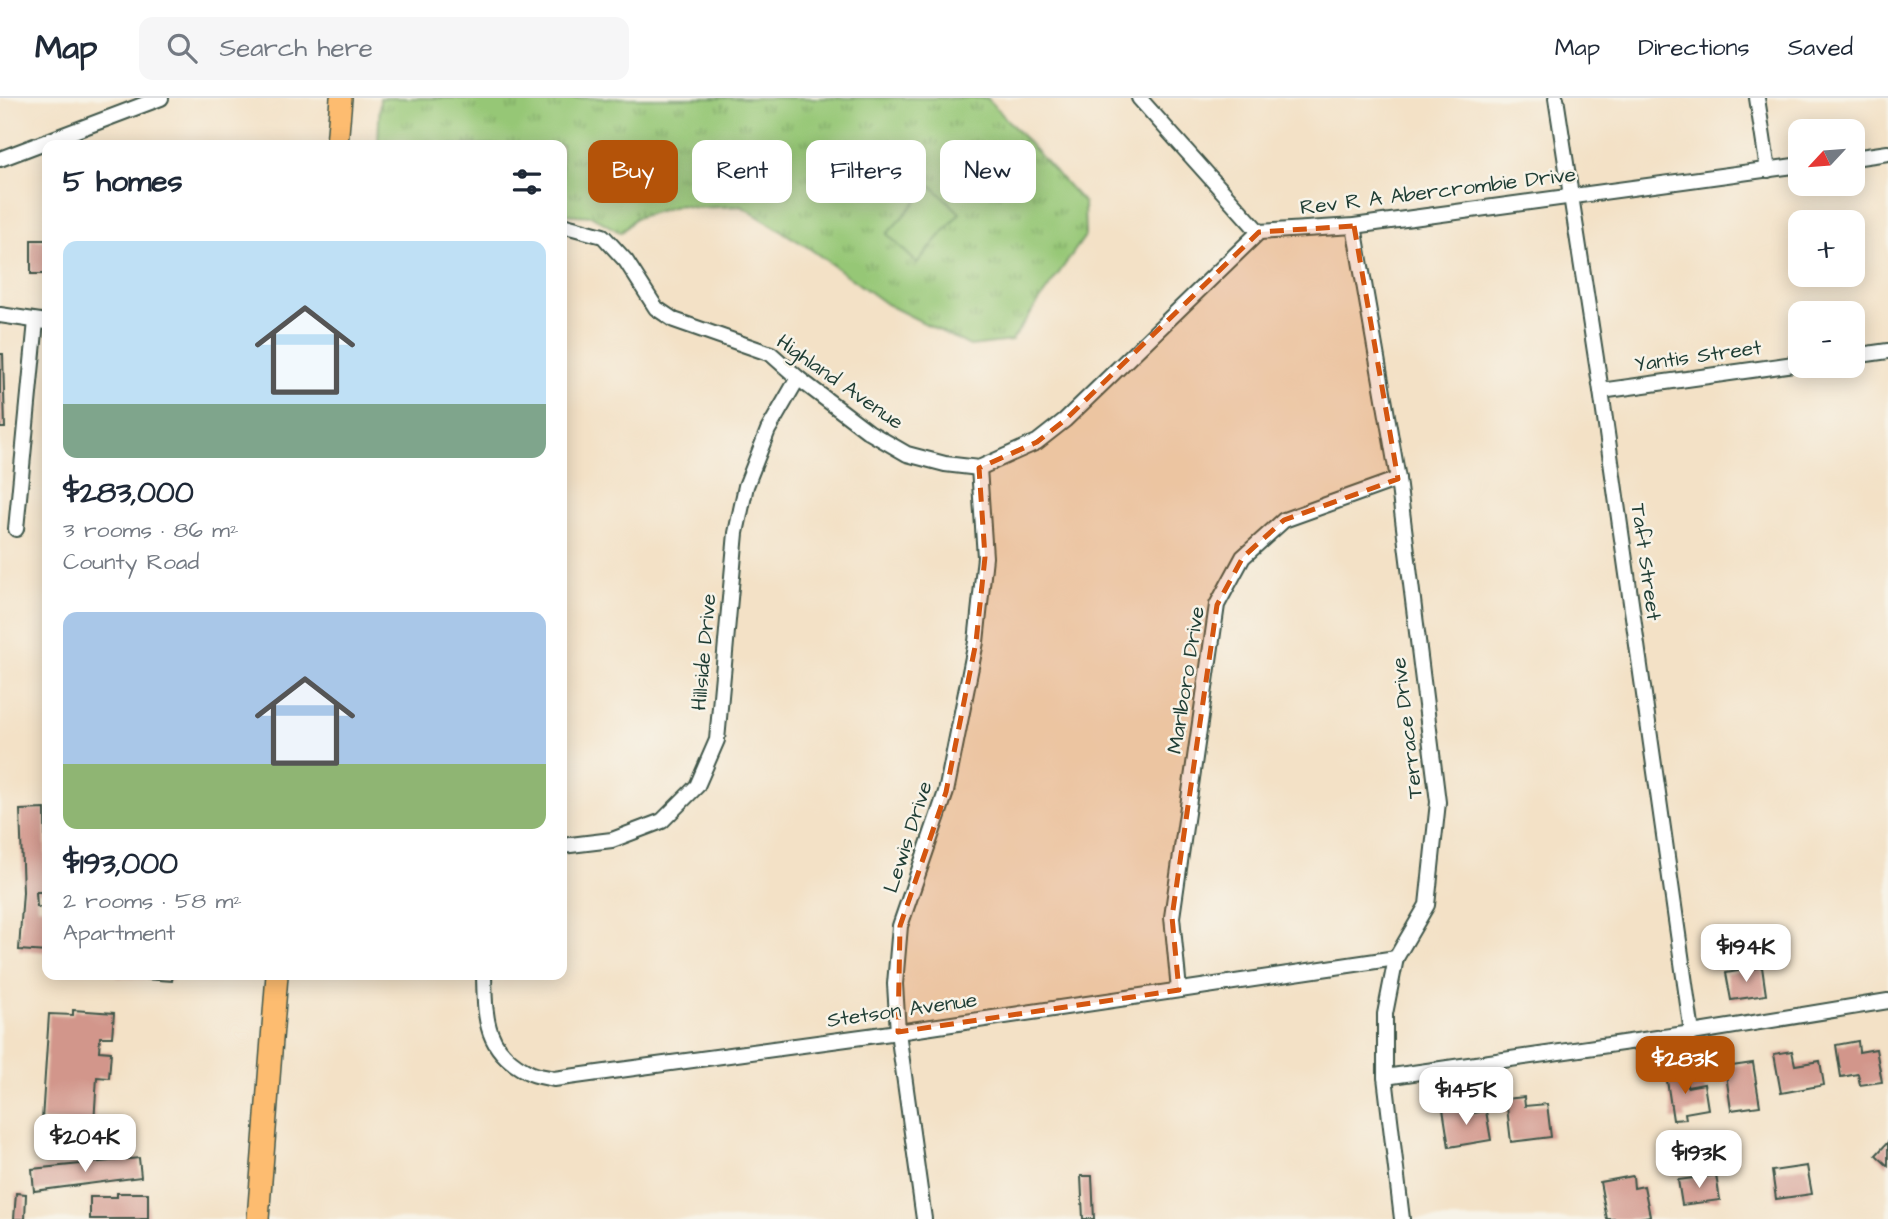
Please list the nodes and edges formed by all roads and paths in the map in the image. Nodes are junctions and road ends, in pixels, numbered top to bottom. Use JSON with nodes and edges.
{"nodes":[{"id":1,"x":161,"y":98,"type":"edge"},
{"id":2,"x":341,"y":98,"type":"edge"},
{"id":3,"x":1139,"y":98,"type":"edge"},
{"id":4,"x":1556,"y":98,"type":"edge"},
{"id":5,"x":1757,"y":98,"type":"edge"},
{"id":6,"x":50,"y":140,"type":"edge"},
{"id":7,"x":337,"y":140,"type":"edge"},
{"id":8,"x":42,"y":143,"type":"edge"},
{"id":9,"x":1888,"y":153,"type":"edge"},
{"id":10,"x":1866,"y":156,"type":"edge"},
{"id":11,"x":0,"y":159,"type":"edge"},
{"id":12,"x":1788,"y":167,"type":"edge"},
{"id":13,"x":1768,"y":170,"type":"junction"},
{"id":14,"x":1570,"y":196,"type":"junction"},
{"id":15,"x":567,"y":226,"type":"edge"},
{"id":16,"x":1354,"y":226,"type":"junction"},
{"id":17,"x":1259,"y":232,"type":"junction"},
{"id":18,"x":0,"y":315,"type":"edge"},
{"id":19,"x":42,"y":321,"type":"edge"},
{"id":20,"x":1888,"y":351,"type":"edge"},
{"id":21,"x":1865,"y":354,"type":"edge"},
{"id":22,"x":1788,"y":365,"type":"edge"},
{"id":23,"x":798,"y":378,"type":"junction"},
{"id":24,"x":1601,"y":391,"type":"junction"},
{"id":25,"x":979,"y":468,"type":"junction"},
{"id":26,"x":1398,"y":479,"type":"junction"},
{"id":27,"x":16,"y":529,"type":"dead end"},
{"id":28,"x":567,"y":845,"type":"edge"},
{"id":29,"x":1396,"y":958,"type":"junction"},
{"id":30,"x":277,"y":980,"type":"edge"},
{"id":31,"x":484,"y":980,"type":"edge"},
{"id":32,"x":1179,"y":990,"type":"junction"},
{"id":33,"x":1888,"y":1001,"type":"edge"},
{"id":34,"x":898,"y":1032,"type":"junction"},
{"id":35,"x":1692,"y":1033,"type":"junction"},
{"id":36,"x":1385,"y":1077,"type":"junction"},
{"id":37,"x":258,"y":1219,"type":"edge"},
{"id":38,"x":924,"y":1219,"type":"edge"},
{"id":39,"x":1402,"y":1219,"type":"edge"}],
"edges":[{"from":1,"to":6,"type":"street"},
{"from":2,"to":7,"type":"main road"},
{"from":3,"to":17,"type":"street"},
{"from":4,"to":14,"type":"street","name":"Taft Street"},
{"from":5,"to":13,"type":"street"},
{"from":8,"to":11,"type":"street"},
{"from":9,"to":10,"type":"street"},
{"from":12,"to":13,"type":"street","name":"Rev R A Abercrombie Drive"},
{"from":13,"to":14,"type":"street","name":"Rev R A Abercrombie Drive"},
{"from":14,"to":16,"type":"street","name":"Rev R A Abercrombie Drive"},
{"from":14,"to":24,"type":"street","name":"Taft Street"},
{"from":15,"to":23,"type":"street","name":"Highland Avenue"},
{"from":16,"to":17,"type":"street","name":"Rev R A Abercrombie Drive"},
{"from":16,"to":26,"type":"street","name":"Terrace Drive"},
{"from":17,"to":25,"type":"street"},
{"from":18,"to":19,"type":"street"},
{"from":19,"to":27,"type":"street"},
{"from":20,"to":21,"type":"street"},
{"from":22,"to":24,"type":"street","name":"Yantis Street"},
{"from":23,"to":25,"type":"street","name":"Highland Avenue"},
{"from":23,"to":28,"type":"street","name":"Hillside Drive"},
{"from":24,"to":35,"type":"street","name":"Taft Street"},
{"from":25,"to":34,"type":"street","name":"Lewis Drive"},
{"from":26,"to":29,"type":"street","name":"Terrace Drive"},
{"from":26,"to":32,"type":"street","name":"Marlboro Drive"},
{"from":29,"to":32,"type":"street","name":"Stetson Avenue"},
{"from":29,"to":36,"type":"street","name":"Terrace Drive"},
{"from":30,"to":37,"type":"main road"},
{"from":31,"to":34,"type":"street","name":"Stetson Avenue"},
{"from":32,"to":34,"type":"street","name":"Stetson Avenue"},
{"from":33,"to":35,"type":"street"},
{"from":34,"to":38,"type":"street","name":"Lewis Drive"},
{"from":35,"to":36,"type":"street"},
{"from":36,"to":39,"type":"street","name":"Terrace Drive"}]}
